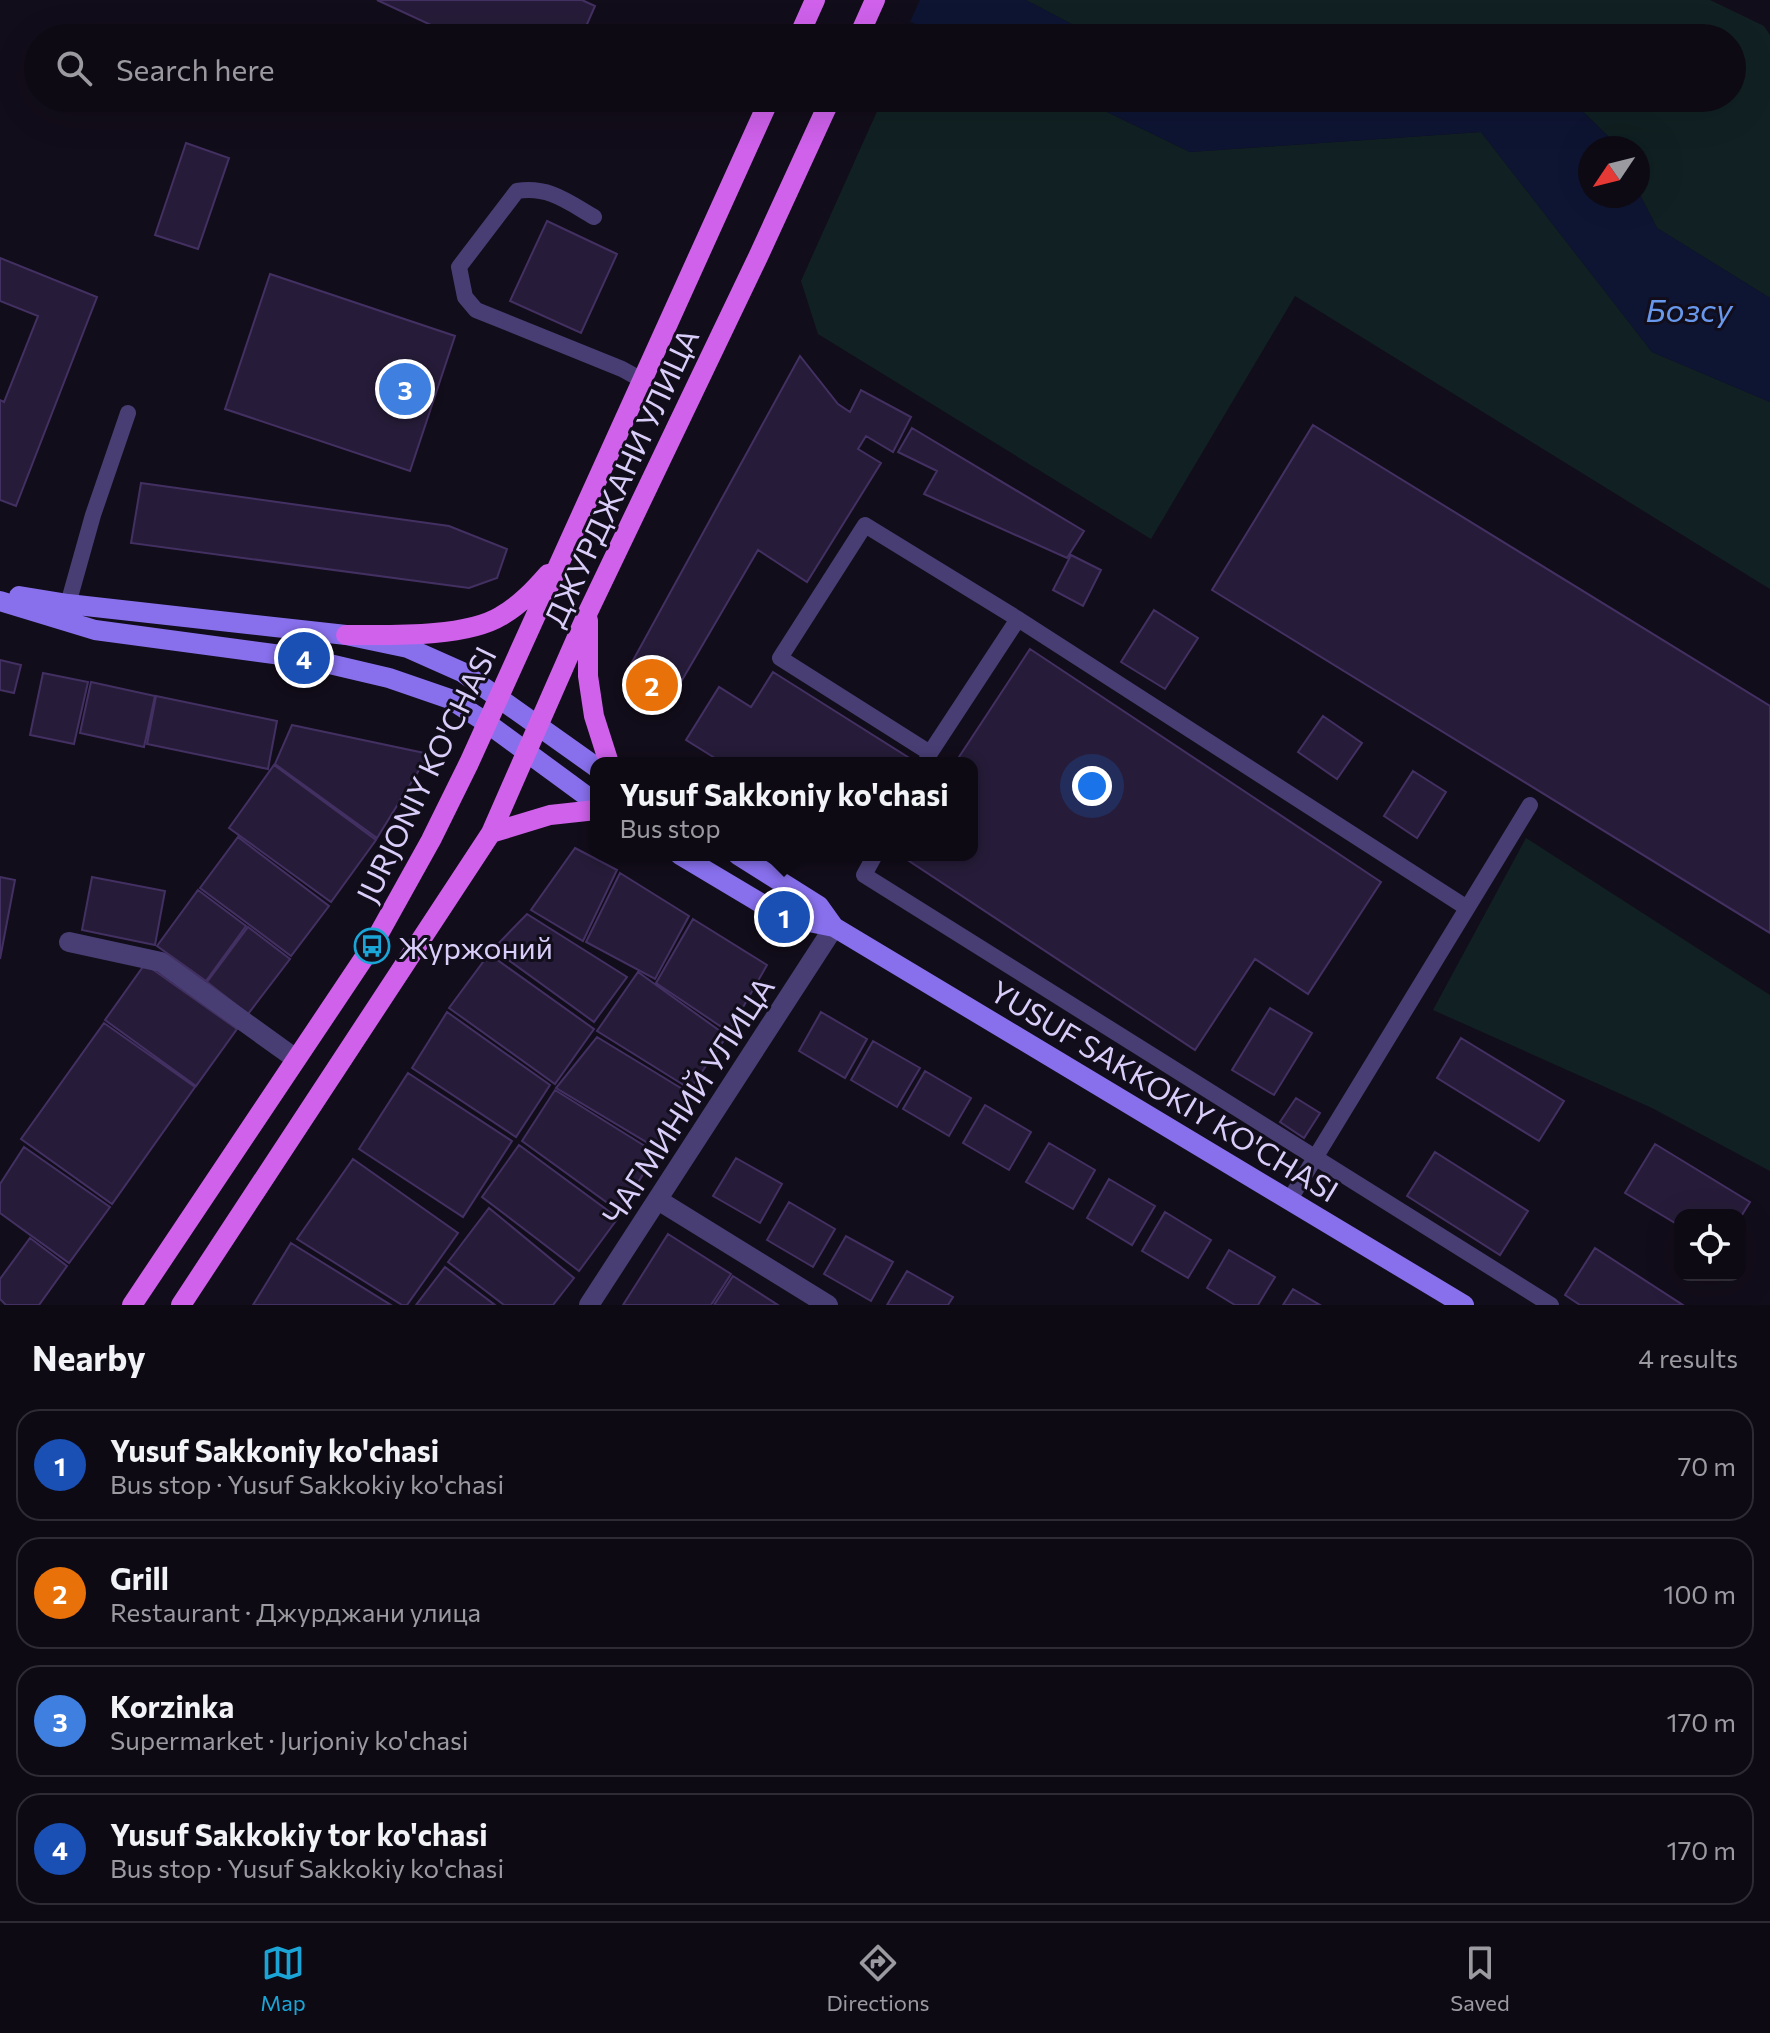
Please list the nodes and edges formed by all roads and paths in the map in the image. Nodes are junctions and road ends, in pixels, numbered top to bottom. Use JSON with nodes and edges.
{"nodes":[{"id":1,"x":815,"y":0,"type":"edge"},
{"id":2,"x":875,"y":0,"type":"edge"},
{"id":3,"x":804,"y":24,"type":"edge"},
{"id":4,"x":864,"y":24,"type":"edge"},
{"id":5,"x":764,"y":112,"type":"edge"},
{"id":6,"x":825,"y":112,"type":"edge"},
{"id":7,"x":594,"y":217,"type":"dead end"},
{"id":8,"x":642,"y":380,"type":"junction"},
{"id":9,"x":128,"y":413,"type":"dead end"},
{"id":10,"x":559,"y":563,"type":"junction"},
{"id":11,"x":0,"y":593,"type":"edge"},
{"id":12,"x":0,"y":601,"type":"edge"},
{"id":13,"x":68,"y":604,"type":"junction"},
{"id":14,"x":588,"y":612,"type":"junction"},
{"id":15,"x":1018,"y":619,"type":"junction"},
{"id":16,"x":346,"y":635,"type":"junction"},
{"id":17,"x":498,"y":698,"type":"junction"},
{"id":18,"x":487,"y":723,"type":"junction"},
{"id":19,"x":538,"y":725,"type":"junction"},
{"id":20,"x":527,"y":751,"type":"junction"},
{"id":21,"x":607,"y":757,"type":"edge"},
{"id":22,"x":927,"y":757,"type":"edge"},
{"id":23,"x":929,"y":757,"type":"edge"},
{"id":24,"x":590,"y":763,"type":"edge"},
{"id":25,"x":590,"y":798,"type":"edge"},
{"id":26,"x":1530,"y":805,"type":"dead end"},
{"id":27,"x":590,"y":811,"type":"edge"},
{"id":28,"x":491,"y":833,"type":"junction"},
{"id":29,"x":690,"y":861,"type":"edge"},
{"id":30,"x":748,"y":861,"type":"edge"},
{"id":31,"x":872,"y":861,"type":"edge"},
{"id":32,"x":1467,"y":908,"type":"junction"},
{"id":33,"x":834,"y":927,"type":"junction"},
{"id":34,"x":69,"y":942,"type":"dead end"},
{"id":35,"x":296,"y":1059,"type":"junction"},
{"id":36,"x":1315,"y":1157,"type":"junction"},
{"id":37,"x":1290,"y":1199,"type":"junction"},
{"id":38,"x":658,"y":1200,"type":"junction"},
{"id":39,"x":132,"y":1305,"type":"edge"},
{"id":40,"x":181,"y":1305,"type":"edge"},
{"id":41,"x":589,"y":1305,"type":"edge"},
{"id":42,"x":828,"y":1305,"type":"edge"},
{"id":43,"x":1464,"y":1305,"type":"edge"},
{"id":44,"x":1551,"y":1305,"type":"edge"}],
"edges":[{"from":1,"to":3,"type":"main road"},
{"from":2,"to":4,"type":"main road"},
{"from":5,"to":8,"type":"main road","name":"JURJONIY KO'CHASI"},
{"from":6,"to":14,"type":"main road","name":"ДЖУРДЖАНИ УЛИЦА"},
{"from":7,"to":8,"type":"lane"},
{"from":8,"to":10,"type":"main road","name":"JURJONIY KO'CHASI"},
{"from":9,"to":13,"type":"lane"},
{"from":10,"to":16,"type":"main road"},
{"from":10,"to":17,"type":"main road","name":"JURJONIY KO'CHASI"},
{"from":11,"to":13,"type":"main road"},
{"from":12,"to":18,"type":"main road"},
{"from":13,"to":16,"type":"main road"},
{"from":14,"to":19,"type":"main road","name":"ДЖУРДЖАНИ УЛИЦА"},
{"from":14,"to":21,"type":"main road"},
{"from":15,"to":22,"type":"lane"},
{"from":15,"to":23,"type":"lane"},
{"from":15,"to":32,"type":"lane"},
{"from":16,"to":17,"type":"main road"},
{"from":17,"to":18,"type":"main road","name":"JURJONIY KO'CHASI"},
{"from":17,"to":19,"type":"main road"},
{"from":18,"to":20,"type":"main road"},
{"from":18,"to":35,"type":"main road","name":"JURJONIY KO'CHASI"},
{"from":19,"to":20,"type":"main road"},
{"from":19,"to":24,"type":"main road"},
{"from":20,"to":25,"type":"main road"},
{"from":20,"to":28,"type":"main road"},
{"from":26,"to":32,"type":"lane"},
{"from":27,"to":28,"type":"main road"},
{"from":28,"to":40,"type":"main road"},
{"from":29,"to":33,"type":"main road","name":"YUSUF SAKKOKIY KO'CHASI"},
{"from":30,"to":33,"type":"main road","name":"YUSUF SAKKOKIY KO'CHASI"},
{"from":31,"to":36,"type":"lane"},
{"from":32,"to":36,"type":"lane"},
{"from":33,"to":37,"type":"main road","name":"YUSUF SAKKOKIY KO'CHASI"},
{"from":33,"to":38,"type":"street","name":"ЧАГМИНИЙ УЛИЦА"},
{"from":34,"to":35,"type":"street"},
{"from":35,"to":39,"type":"main road","name":"JURJONIY KO'CHASI"},
{"from":36,"to":37,"type":"lane"},
{"from":36,"to":44,"type":"lane"},
{"from":37,"to":43,"type":"main road","name":"YUSUF SAKKOKIY KO'CHASI"},
{"from":38,"to":41,"type":"street","name":"ЧАГМИНИЙ УЛИЦА"},
{"from":38,"to":42,"type":"street"}]}
